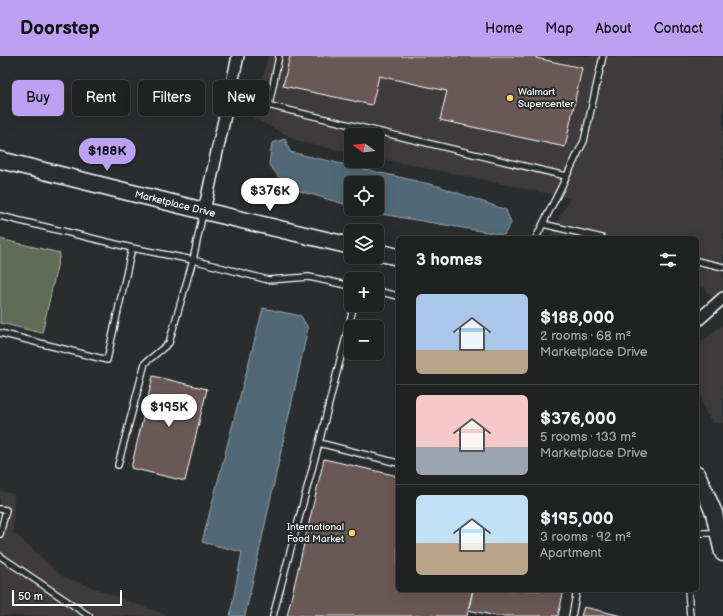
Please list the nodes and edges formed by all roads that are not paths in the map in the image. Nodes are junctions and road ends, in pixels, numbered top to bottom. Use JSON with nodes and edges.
{"nodes":[{"id":1,"x":238,"y":56,"type":"edge"},
{"id":2,"x":279,"y":56,"type":"edge"},
{"id":3,"x":603,"y":56,"type":"edge"},
{"id":4,"x":233,"y":80,"type":"edge"},
{"id":5,"x":269,"y":105,"type":"joint"},
{"id":6,"x":225,"y":116,"type":"edge"},
{"id":7,"x":0,"y":160,"type":"edge"},
{"id":8,"x":566,"y":176,"type":"junction"},
{"id":9,"x":204,"y":211,"type":"junction"},
{"id":10,"x":0,"y":216,"type":"edge"},
{"id":11,"x":543,"y":224,"type":"junction"},
{"id":12,"x":537,"y":236,"type":"edge"},
{"id":13,"x":594,"y":236,"type":"edge"},
{"id":14,"x":344,"y":244,"type":"edge"},
{"id":15,"x":132,"y":248,"type":"junction"},
{"id":16,"x":384,"y":254,"type":"edge"},
{"id":17,"x":396,"y":257,"type":"edge"},
{"id":18,"x":193,"y":260,"type":"junction"},
{"id":19,"x":699,"y":261,"type":"edge"},
{"id":20,"x":723,"y":267,"type":"edge"},
{"id":21,"x":344,"y":284,"type":"edge"},
{"id":22,"x":384,"y":293,"type":"edge"},
{"id":23,"x":396,"y":296,"type":"edge"},
{"id":24,"x":723,"y":298,"type":"edge"},
{"id":25,"x":352,"y":312,"type":"edge"},
{"id":26,"x":699,"y":319,"type":"edge"},
{"id":27,"x":0,"y":333,"type":"edge"},
{"id":28,"x":319,"y":443,"type":"junction"},
{"id":29,"x":396,"y":462,"type":"edge"},
{"id":30,"x":118,"y":465,"type":"dead end"},
{"id":31,"x":699,"y":479,"type":"edge"},
{"id":32,"x":0,"y":509,"type":"edge"},
{"id":33,"x":699,"y":533,"type":"edge"},
{"id":34,"x":718,"y":533,"type":"junction"},
{"id":35,"x":0,"y":534,"type":"edge"},
{"id":36,"x":723,"y":553,"type":"edge"},
{"id":37,"x":0,"y":556,"type":"edge"},
{"id":38,"x":577,"y":592,"type":"edge"},
{"id":39,"x":688,"y":592,"type":"edge"},
{"id":40,"x":89,"y":616,"type":"edge"},
{"id":41,"x":273,"y":616,"type":"edge"},
{"id":42,"x":572,"y":616,"type":"edge"},
{"id":43,"x":690,"y":616,"type":"edge"}],
"edges":[{"from":1,"to":4,"type":"street"},
{"from":2,"to":5,"type":"lane"},
{"from":3,"to":8,"type":"lane"},
{"from":5,"to":8,"type":"lane"},
{"from":6,"to":9,"type":"street"},
{"from":7,"to":9,"type":"street","name":"Marketplace Drive"},
{"from":8,"to":11,"type":"lane"},
{"from":9,"to":14,"type":"street","name":"Marketplace Drive"},
{"from":9,"to":18,"type":"lane"},
{"from":10,"to":15,"type":"lane"},
{"from":11,"to":12,"type":"lane"},
{"from":11,"to":13,"type":"lane"},
{"from":15,"to":18,"type":"lane"},
{"from":15,"to":27,"type":"lane"},
{"from":16,"to":17,"type":"street"},
{"from":18,"to":21,"type":"lane"},
{"from":18,"to":30,"type":"lane"},
{"from":19,"to":20,"type":"lane"},
{"from":22,"to":23,"type":"lane"},
{"from":24,"to":26,"type":"street"},
{"from":25,"to":28,"type":"lane"},
{"from":28,"to":29,"type":"lane"},
{"from":28,"to":41,"type":"lane"},
{"from":31,"to":34,"type":"street"},
{"from":32,"to":35,"type":"lane"},
{"from":33,"to":34,"type":"lane"},
{"from":34,"to":36,"type":"street"},
{"from":37,"to":40,"type":"lane"},
{"from":38,"to":42,"type":"lane"},
{"from":39,"to":43,"type":"lane"}]}
